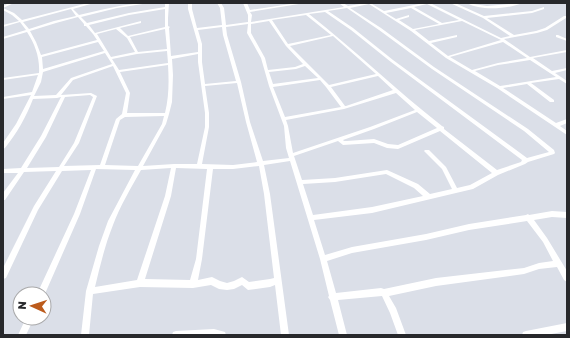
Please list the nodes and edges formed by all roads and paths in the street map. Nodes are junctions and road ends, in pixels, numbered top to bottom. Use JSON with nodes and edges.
{"nodes":[{"id":1,"x":12,"y":3,"type":"edge"},
{"id":2,"x":88,"y":3,"type":"edge"},
{"id":3,"x":92,"y":3,"type":"edge"},
{"id":4,"x":147,"y":3,"type":"edge"},
{"id":5,"x":190,"y":3,"type":"edge"},
{"id":6,"x":219,"y":3,"type":"edge"},
{"id":7,"x":245,"y":3,"type":"edge"},
{"id":8,"x":303,"y":3,"type":"edge"},
{"id":9,"x":341,"y":3,"type":"edge"},
{"id":10,"x":373,"y":3,"type":"edge"},
{"id":11,"x":428,"y":3,"type":"edge"},
{"id":12,"x":452,"y":3,"type":"edge"},
{"id":13,"x":469,"y":3,"type":"edge"},
{"id":14,"x":520,"y":3,"type":"edge"},
{"id":15,"x":370,"y":4,"type":"edge"},
{"id":16,"x":167,"y":6,"type":"edge"},
{"id":17,"x":509,"y":6,"type":"junction"},
{"id":18,"x":412,"y":7,"type":"junction"},
{"id":19,"x":3,"y":8,"type":"edge"},
{"id":20,"x":71,"y":8,"type":"junction"},
{"id":21,"x":347,"y":8,"type":"junction"},
{"id":22,"x":543,"y":8,"type":"dead end"},
{"id":23,"x":250,"y":11,"type":"junction"},
{"id":24,"x":326,"y":11,"type":"junction"},
{"id":25,"x":384,"y":12,"type":"junction"},
{"id":26,"x":307,"y":14,"type":"junction"},
{"id":27,"x":520,"y":14,"type":"junction"},
{"id":28,"x":78,"y":16,"type":"junction"},
{"id":29,"x":408,"y":16,"type":"dead end"},
{"id":30,"x":484,"y":17,"type":"junction"},
{"id":31,"x":564,"y":17,"type":"dead end"},
{"id":32,"x":270,"y":20,"type":"junction"},
{"id":33,"x":396,"y":20,"type":"junction"},
{"id":34,"x":462,"y":20,"type":"junction"},
{"id":35,"x":20,"y":21,"type":"junction"},
{"id":36,"x":140,"y":22,"type":"dead end"},
{"id":37,"x":250,"y":23,"type":"junction"},
{"id":38,"x":442,"y":24,"type":"junction"},
{"id":39,"x":85,"y":25,"type":"junction"},
{"id":40,"x":224,"y":25,"type":"junction"},
{"id":41,"x":3,"y":26,"type":"edge"},
{"id":42,"x":168,"y":27,"type":"junction"},
{"id":43,"x":117,"y":28,"type":"junction"},
{"id":44,"x":196,"y":29,"type":"junction"},
{"id":45,"x":27,"y":30,"type":"junction"},
{"id":46,"x":412,"y":30,"type":"junction"},
{"id":47,"x":94,"y":34,"type":"junction"},
{"id":48,"x":334,"y":35,"type":"junction"},
{"id":49,"x":456,"y":36,"type":"dead end"},
{"id":50,"x":557,"y":36,"type":"dead end"},
{"id":51,"x":127,"y":37,"type":"junction"},
{"id":52,"x":514,"y":37,"type":"junction"},
{"id":53,"x":3,"y":38,"type":"edge"},
{"id":54,"x":502,"y":40,"type":"junction"},
{"id":55,"x":567,"y":40,"type":"edge"},
{"id":56,"x":98,"y":41,"type":"junction"},
{"id":57,"x":429,"y":42,"type":"junction"},
{"id":58,"x":288,"y":45,"type":"junction"},
{"id":59,"x":169,"y":50,"type":"junction"},
{"id":60,"x":567,"y":51,"type":"edge"},
{"id":61,"x":105,"y":52,"type":"junction"},
{"id":62,"x":137,"y":53,"type":"junction"},
{"id":63,"x":200,"y":53,"type":"junction"},
{"id":64,"x":41,"y":56,"type":"junction"},
{"id":65,"x":447,"y":57,"type":"junction"},
{"id":66,"x":110,"y":58,"type":"junction"},
{"id":67,"x":169,"y":58,"type":"junction"},
{"id":68,"x":530,"y":59,"type":"junction"},
{"id":69,"x":170,"y":64,"type":"junction"},
{"id":70,"x":306,"y":64,"type":"junction"},
{"id":71,"x":113,"y":65,"type":"junction"},
{"id":72,"x":567,"y":69,"type":"edge"},
{"id":73,"x":267,"y":71,"type":"junction"},
{"id":74,"x":472,"y":71,"type":"junction"},
{"id":75,"x":41,"y":72,"type":"junction"},
{"id":76,"x":118,"y":72,"type":"junction"},
{"id":77,"x":551,"y":73,"type":"junction"},
{"id":78,"x":378,"y":75,"type":"junction"},
{"id":79,"x":559,"y":78,"type":"junction"},
{"id":80,"x":3,"y":79,"type":"edge"},
{"id":81,"x":321,"y":79,"type":"junction"},
{"id":82,"x":239,"y":82,"type":"junction"},
{"id":83,"x":528,"y":83,"type":"junction"},
{"id":84,"x":567,"y":83,"type":"edge"},
{"id":85,"x":204,"y":85,"type":"junction"},
{"id":86,"x":271,"y":86,"type":"junction"},
{"id":87,"x":328,"y":86,"type":"junction"},
{"id":88,"x":499,"y":87,"type":"junction"},
{"id":89,"x":396,"y":91,"type":"junction"},
{"id":90,"x":34,"y":93,"type":"junction"},
{"id":91,"x":60,"y":97,"type":"junction"},
{"id":92,"x":3,"y":98,"type":"edge"},
{"id":93,"x":32,"y":98,"type":"junction"},
{"id":94,"x":552,"y":101,"type":"dead end"},
{"id":95,"x":344,"y":108,"type":"junction"},
{"id":96,"x":418,"y":110,"type":"junction"},
{"id":97,"x":167,"y":114,"type":"junction"},
{"id":98,"x":124,"y":115,"type":"junction"},
{"id":99,"x":283,"y":119,"type":"junction"},
{"id":100,"x":567,"y":121,"type":"edge"},
{"id":101,"x":557,"y":126,"type":"junction"},
{"id":102,"x":442,"y":128,"type":"junction"},
{"id":103,"x":567,"y":133,"type":"edge"},
{"id":104,"x":339,"y":139,"type":"junction"},
{"id":105,"x":3,"y":147,"type":"edge"},
{"id":106,"x":427,"y":151,"type":"dead end"},
{"id":107,"x":292,"y":157,"type":"junction"},
{"id":108,"x":526,"y":160,"type":"junction"},
{"id":109,"x":261,"y":164,"type":"junction"},
{"id":110,"x":174,"y":166,"type":"junction"},
{"id":111,"x":102,"y":167,"type":"junction"},
{"id":112,"x":200,"y":167,"type":"junction"},
{"id":113,"x":61,"y":168,"type":"junction"},
{"id":114,"x":94,"y":168,"type":"junction"},
{"id":115,"x":138,"y":168,"type":"junction"},
{"id":116,"x":210,"y":168,"type":"junction"},
{"id":117,"x":3,"y":171,"type":"edge"},
{"id":118,"x":22,"y":171,"type":"junction"},
{"id":119,"x":496,"y":173,"type":"junction"},
{"id":120,"x":300,"y":182,"type":"junction"},
{"id":121,"x":456,"y":190,"type":"junction"},
{"id":122,"x":429,"y":197,"type":"junction"},
{"id":123,"x":3,"y":198,"type":"edge"},
{"id":124,"x":567,"y":215,"type":"edge"},
{"id":125,"x":528,"y":217,"type":"junction"},
{"id":126,"x":310,"y":218,"type":"junction"},
{"id":127,"x":323,"y":259,"type":"junction"},
{"id":128,"x":558,"y":264,"type":"junction"},
{"id":129,"x":3,"y":276,"type":"edge"},
{"id":130,"x":567,"y":278,"type":"edge"},
{"id":131,"x":278,"y":280,"type":"junction"},
{"id":132,"x":140,"y":283,"type":"junction"},
{"id":133,"x":193,"y":284,"type":"junction"},
{"id":134,"x":45,"y":286,"type":"edge"},
{"id":135,"x":90,"y":291,"type":"junction"},
{"id":136,"x":384,"y":293,"type":"junction"},
{"id":137,"x":332,"y":297,"type":"junction"},
{"id":138,"x":567,"y":327,"type":"edge"},
{"id":139,"x":85,"y":335,"type":"edge"},
{"id":140,"x":176,"y":335,"type":"edge"},
{"id":141,"x":222,"y":335,"type":"edge"},
{"id":142,"x":285,"y":335,"type":"edge"},
{"id":143,"x":343,"y":335,"type":"edge"},
{"id":144,"x":402,"y":335,"type":"edge"},
{"id":145,"x":526,"y":335,"type":"edge"}],
"edges":[{"from":1,"to":19,"type":"street"},
{"from":2,"to":3,"type":"street"},
{"from":2,"to":20,"type":"street"},
{"from":4,"to":28,"type":"street"},
{"from":5,"to":44,"type":"street"},
{"from":6,"to":40,"type":"street"},
{"from":7,"to":23,"type":"street"},
{"from":8,"to":23,"type":"street"},
{"from":9,"to":21,"type":"street"},
{"from":10,"to":15,"type":"street"},
{"from":11,"to":18,"type":"street"},
{"from":11,"to":34,"type":"street"},
{"from":12,"to":30,"type":"street"},
{"from":13,"to":17,"type":"street"},
{"from":14,"to":17,"type":"street"},
{"from":15,"to":21,"type":"street"},
{"from":15,"to":25,"type":"street"},
{"from":16,"to":39,"type":"street"},
{"from":16,"to":42,"type":"street"},
{"from":17,"to":27,"type":"street"},
{"from":18,"to":25,"type":"street"},
{"from":18,"to":38,"type":"street"},
{"from":19,"to":35,"type":"street"},
{"from":20,"to":28,"type":"street"},
{"from":20,"to":35,"type":"street"},
{"from":21,"to":24,"type":"street"},
{"from":21,"to":108,"type":"street"},
{"from":22,"to":27,"type":"street"},
{"from":23,"to":37,"type":"street"},
{"from":24,"to":26,"type":"street"},
{"from":24,"to":108,"type":"street"},
{"from":25,"to":33,"type":"street"},
{"from":26,"to":32,"type":"street"},
{"from":26,"to":48,"type":"street"},
{"from":27,"to":30,"type":"street"},
{"from":28,"to":39,"type":"street"},
{"from":28,"to":45,"type":"street"},
{"from":29,"to":33,"type":"street"},
{"from":30,"to":52,"type":"street"},
{"from":31,"to":52,"type":"street"},
{"from":32,"to":37,"type":"street"},
{"from":32,"to":58,"type":"street"},
{"from":33,"to":46,"type":"street"},
{"from":34,"to":38,"type":"street"},
{"from":34,"to":54,"type":"street"},
{"from":35,"to":41,"type":"street"},
{"from":35,"to":45,"type":"street"},
{"from":36,"to":43,"type":"street"},
{"from":37,"to":40,"type":"street"},
{"from":37,"to":73,"type":"street"},
{"from":38,"to":46,"type":"street"},
{"from":39,"to":47,"type":"street"},
{"from":40,"to":44,"type":"street"},
{"from":40,"to":82,"type":"street"},
{"from":42,"to":51,"type":"street"},
{"from":42,"to":59,"type":"street"},
{"from":43,"to":47,"type":"street"},
{"from":43,"to":51,"type":"street"},
{"from":44,"to":63,"type":"street"},
{"from":45,"to":53,"type":"street"},
{"from":45,"to":64,"type":"street"},
{"from":46,"to":57,"type":"street"},
{"from":47,"to":56,"type":"street"},
{"from":48,"to":58,"type":"street"},
{"from":48,"to":78,"type":"street"},
{"from":49,"to":57,"type":"street"},
{"from":50,"to":55,"type":"street"},
{"from":51,"to":62,"type":"street"},
{"from":52,"to":54,"type":"street"},
{"from":54,"to":65,"type":"street"},
{"from":54,"to":68,"type":"street"},
{"from":56,"to":61,"type":"street"},
{"from":56,"to":64,"type":"street"},
{"from":57,"to":65,"type":"street"},
{"from":58,"to":70,"type":"street"},
{"from":59,"to":62,"type":"street"},
{"from":59,"to":67,"type":"street"},
{"from":60,"to":68,"type":"street"},
{"from":61,"to":66,"type":"street"},
{"from":61,"to":75,"type":"street"},
{"from":62,"to":66,"type":"street"},
{"from":63,"to":67,"type":"street"},
{"from":63,"to":85,"type":"street"},
{"from":64,"to":75,"type":"street"},
{"from":65,"to":74,"type":"street"},
{"from":66,"to":71,"type":"street"},
{"from":67,"to":69,"type":"street"},
{"from":68,"to":74,"type":"street"},
{"from":68,"to":77,"type":"street"},
{"from":69,"to":76,"type":"street"},
{"from":69,"to":97,"type":"street"},
{"from":70,"to":73,"type":"street"},
{"from":70,"to":81,"type":"street"},
{"from":71,"to":76,"type":"street"},
{"from":71,"to":91,"type":"street"},
{"from":72,"to":77,"type":"street"},
{"from":73,"to":86,"type":"street"},
{"from":74,"to":88,"type":"street"},
{"from":75,"to":80,"type":"street"},
{"from":75,"to":90,"type":"street"},
{"from":76,"to":98,"type":"street"},
{"from":77,"to":79,"type":"street"},
{"from":78,"to":87,"type":"street"},
{"from":78,"to":89,"type":"street"},
{"from":79,"to":83,"type":"street"},
{"from":79,"to":84,"type":"street"},
{"from":81,"to":86,"type":"street"},
{"from":81,"to":87,"type":"street"},
{"from":82,"to":85,"type":"street"},
{"from":82,"to":109,"type":"street"},
{"from":83,"to":88,"type":"street"},
{"from":83,"to":94,"type":"street"},
{"from":85,"to":112,"type":"street"},
{"from":86,"to":99,"type":"street"},
{"from":87,"to":95,"type":"street"},
{"from":88,"to":101,"type":"street"},
{"from":89,"to":95,"type":"street"},
{"from":89,"to":96,"type":"street"},
{"from":90,"to":92,"type":"street"},
{"from":90,"to":93,"type":"street"},
{"from":91,"to":93,"type":"street"},
{"from":91,"to":113,"type":"street"},
{"from":91,"to":118,"type":"street"},
{"from":93,"to":105,"type":"street"},
{"from":95,"to":99,"type":"street"},
{"from":96,"to":102,"type":"street"},
{"from":96,"to":104,"type":"street"},
{"from":97,"to":98,"type":"street"},
{"from":97,"to":115,"type":"street"},
{"from":98,"to":111,"type":"street"},
{"from":99,"to":107,"type":"street"},
{"from":100,"to":101,"type":"street"},
{"from":101,"to":103,"type":"street"},
{"from":102,"to":104,"type":"street"},
{"from":102,"to":119,"type":"street"},
{"from":104,"to":107,"type":"street"},
{"from":106,"to":121,"type":"street"},
{"from":107,"to":109,"type":"street"},
{"from":107,"to":120,"type":"street"},
{"from":108,"to":119,"type":"street"},
{"from":109,"to":116,"type":"street"},
{"from":109,"to":131,"type":"street"},
{"from":110,"to":112,"type":"street"},
{"from":110,"to":115,"type":"street"},
{"from":110,"to":132,"type":"street"},
{"from":111,"to":114,"type":"street"},
{"from":111,"to":115,"type":"street"},
{"from":112,"to":116,"type":"street"},
{"from":113,"to":114,"type":"street"},
{"from":113,"to":118,"type":"street"},
{"from":113,"to":129,"type":"street"},
{"from":114,"to":134,"type":"street"},
{"from":115,"to":135,"type":"street"},
{"from":116,"to":133,"type":"street"},
{"from":117,"to":118,"type":"street"},
{"from":118,"to":123,"type":"street"},
{"from":119,"to":121,"type":"street"},
{"from":120,"to":122,"type":"street"},
{"from":120,"to":126,"type":"street"},
{"from":121,"to":122,"type":"street"},
{"from":122,"to":126,"type":"street"},
{"from":124,"to":125,"type":"street"},
{"from":125,"to":127,"type":"street"},
{"from":125,"to":128,"type":"street"},
{"from":126,"to":127,"type":"street"},
{"from":127,"to":137,"type":"street"},
{"from":128,"to":130,"type":"street"},
{"from":128,"to":136,"type":"street"},
{"from":131,"to":133,"type":"street"},
{"from":131,"to":142,"type":"street"},
{"from":132,"to":133,"type":"street"},
{"from":132,"to":135,"type":"street"},
{"from":135,"to":139,"type":"street"},
{"from":136,"to":137,"type":"street"},
{"from":136,"to":144,"type":"street"},
{"from":137,"to":143,"type":"street"},
{"from":138,"to":145,"type":"street"},
{"from":140,"to":141,"type":"street"}]}
